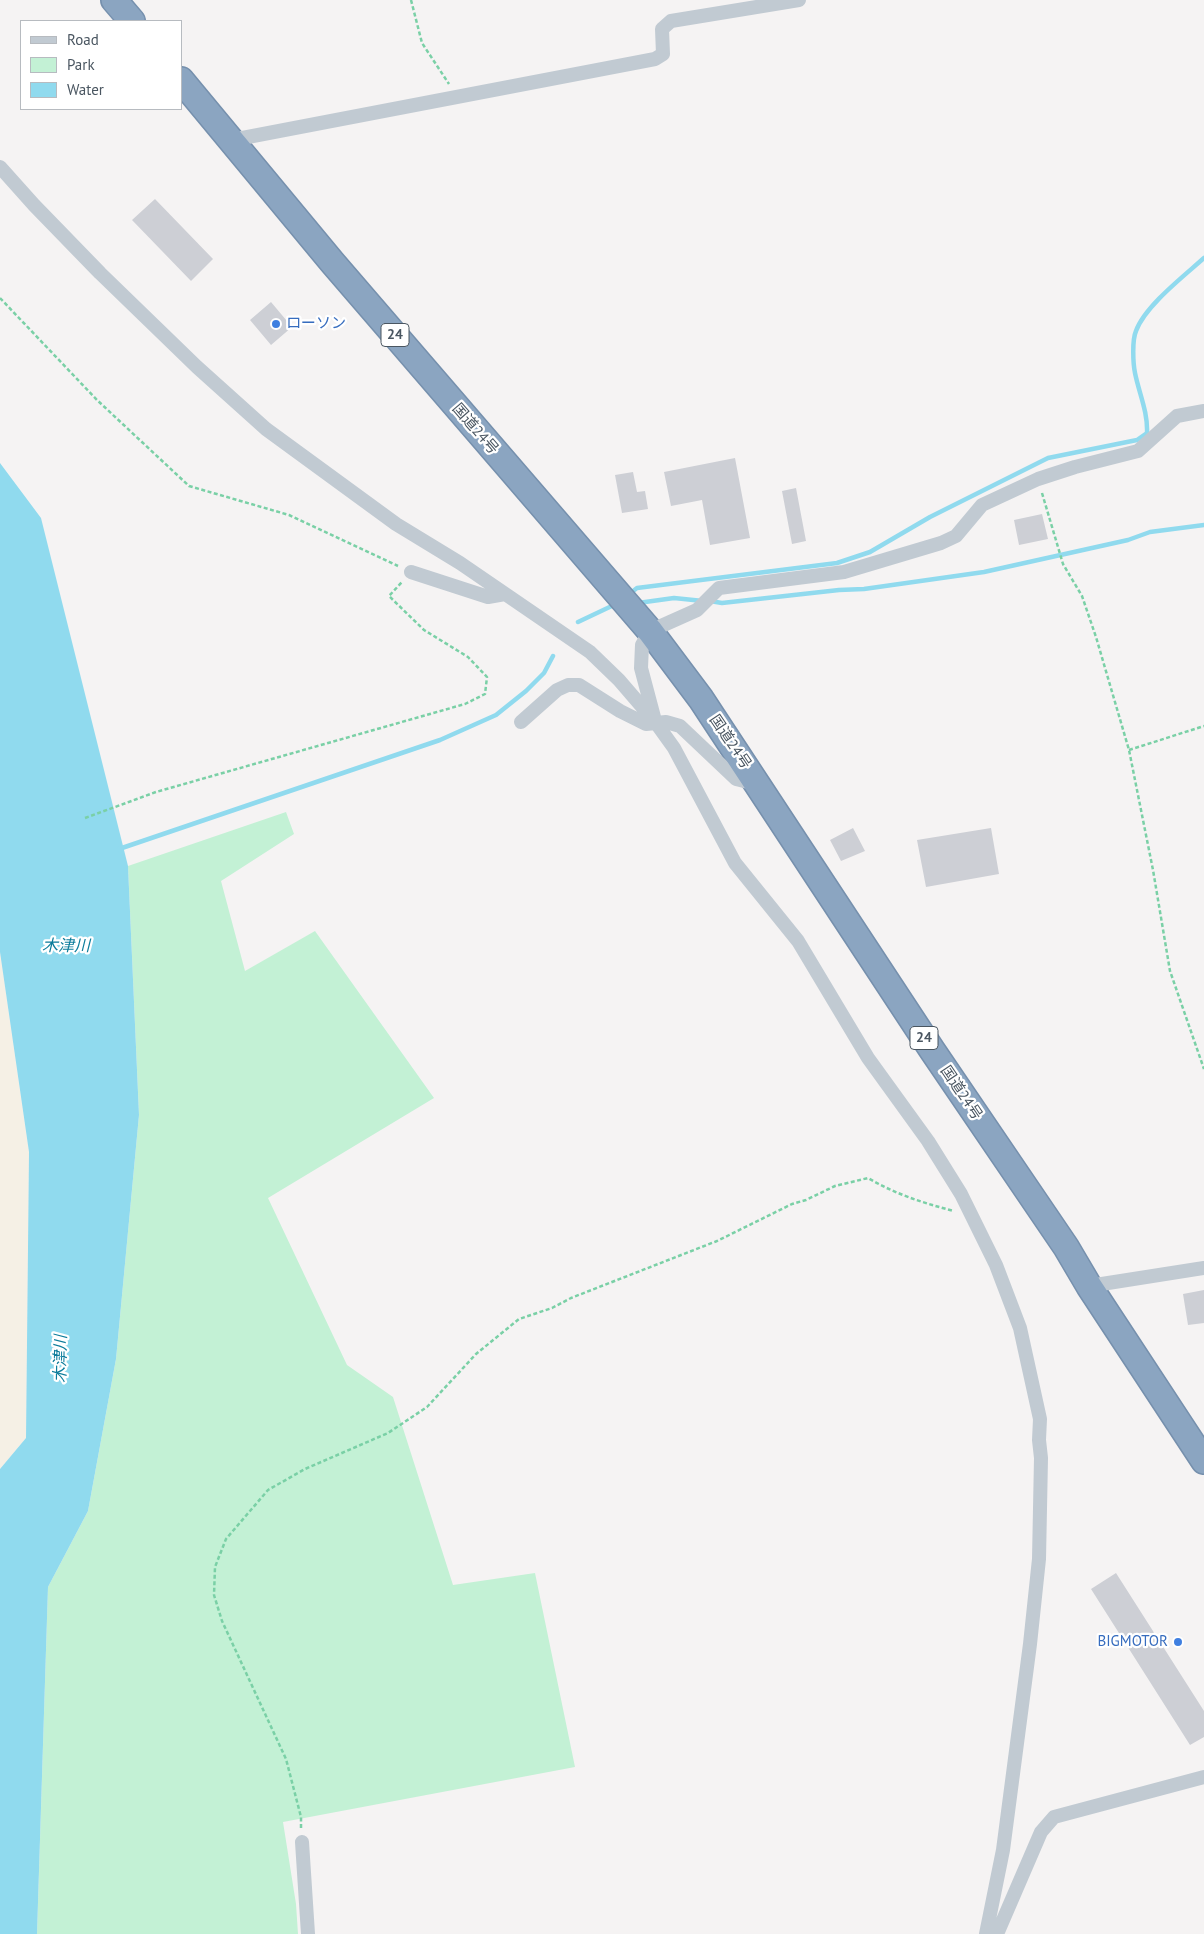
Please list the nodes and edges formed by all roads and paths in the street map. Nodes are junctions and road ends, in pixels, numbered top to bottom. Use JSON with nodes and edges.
{"nodes":[{"id":1,"x":114,"y":0,"type":"edge"},
{"id":2,"x":411,"y":0,"type":"edge"},
{"id":3,"x":800,"y":0,"type":"edge"},
{"id":4,"x":131,"y":20,"type":"edge"},
{"id":5,"x":182,"y":81,"type":"edge"},
{"id":6,"x":456,"y":96,"type":"junction"},
{"id":7,"x":232,"y":140,"type":"junction"},
{"id":8,"x":0,"y":167,"type":"edge"},
{"id":9,"x":0,"y":298,"type":"edge"},
{"id":10,"x":1204,"y":411,"type":"edge"},
{"id":11,"x":1038,"y":480,"type":"junction"},
{"id":12,"x":411,"y":572,"type":"junction"},
{"id":13,"x":505,"y":594,"type":"junction"},
{"id":14,"x":644,"y":624,"type":"junction"},
{"id":15,"x":521,"y":722,"type":"dead end"},
{"id":16,"x":656,"y":723,"type":"junction"},
{"id":17,"x":1204,"y":726,"type":"edge"},
{"id":18,"x":1129,"y":750,"type":"junction"},
{"id":19,"x":759,"y":784,"type":"junction"},
{"id":20,"x":85,"y":818,"type":"dead end"},
{"id":21,"x":1204,"y":1069,"type":"edge"},
{"id":22,"x":971,"y":1215,"type":"junction"},
{"id":23,"x":1204,"y":1268,"type":"edge"},
{"id":24,"x":1089,"y":1286,"type":"junction"},
{"id":25,"x":1204,"y":1461,"type":"edge"},
{"id":26,"x":1204,"y":1777,"type":"edge"},
{"id":27,"x":302,"y":1842,"type":"joint"},
{"id":28,"x":308,"y":1934,"type":"edge"},
{"id":29,"x":986,"y":1934,"type":"edge"},
{"id":30,"x":997,"y":1934,"type":"edge"}],
"edges":[{"from":1,"to":4,"type":"highway"},
{"from":2,"to":6,"type":"path"},
{"from":3,"to":6,"type":"street"},
{"from":5,"to":7,"type":"highway","name":"国道24号","number":"24"},
{"from":6,"to":7,"type":"street"},
{"from":7,"to":14,"type":"highway","name":"国道24号","number":"24"},
{"from":8,"to":13,"type":"street"},
{"from":9,"to":12,"type":"path"},
{"from":10,"to":11,"type":"street"},
{"from":11,"to":14,"type":"street"},
{"from":11,"to":18,"type":"path"},
{"from":12,"to":13,"type":"street"},
{"from":12,"to":20,"type":"path"},
{"from":13,"to":16,"type":"street"},
{"from":14,"to":16,"type":"street"},
{"from":14,"to":19,"type":"highway","name":"国道24号","number":"24"},
{"from":15,"to":16,"type":"street"},
{"from":16,"to":19,"type":"street"},
{"from":16,"to":22,"type":"street"},
{"from":17,"to":18,"type":"path"},
{"from":18,"to":21,"type":"path"},
{"from":19,"to":24,"type":"highway","name":"国道24号","number":"24"},
{"from":22,"to":27,"type":"path"},
{"from":22,"to":29,"type":"street"},
{"from":23,"to":24,"type":"street"},
{"from":24,"to":25,"type":"highway","name":"国道24号","number":"24"},
{"from":26,"to":30,"type":"street"},
{"from":27,"to":28,"type":"street"}]}
